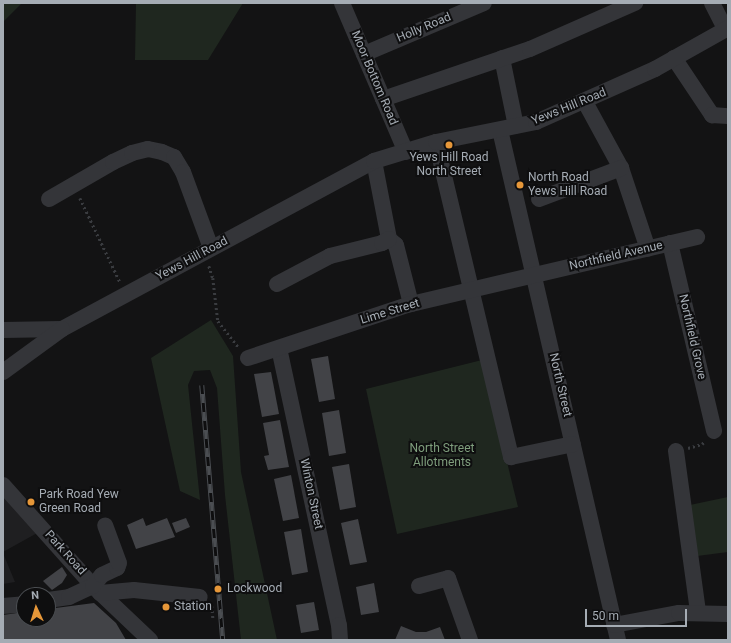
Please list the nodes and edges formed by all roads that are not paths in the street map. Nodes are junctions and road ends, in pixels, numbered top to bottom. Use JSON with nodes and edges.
{"nodes":[{"id":1,"x":342,"y":3,"type":"edge"},
{"id":2,"x":484,"y":3,"type":"edge"},
{"id":3,"x":635,"y":3,"type":"edge"},
{"id":4,"x":712,"y":3,"type":"edge"},
{"id":5,"x":726,"y":28,"type":"edge"},
{"id":6,"x":364,"y":54,"type":"junction"},
{"id":7,"x":502,"y":58,"type":"junction"},
{"id":8,"x":674,"y":58,"type":"junction"},
{"id":9,"x":383,"y":99,"type":"junction"},
{"id":10,"x":585,"y":102,"type":"junction"},
{"id":11,"x":728,"y":116,"type":"edge"},
{"id":12,"x":516,"y":126,"type":"junction"},
{"id":13,"x":500,"y":130,"type":"junction"},
{"id":14,"x":436,"y":142,"type":"junction"},
{"id":15,"x":406,"y":152,"type":"junction"},
{"id":16,"x":374,"y":161,"type":"junction"},
{"id":17,"x":621,"y":168,"type":"junction"},
{"id":18,"x":49,"y":199,"type":"dead end"},
{"id":19,"x":539,"y":199,"type":"dead end"},
{"id":20,"x":697,"y":237,"type":"dead end"},
{"id":21,"x":390,"y":238,"type":"junction"},
{"id":22,"x":670,"y":244,"type":"junction"},
{"id":23,"x":648,"y":249,"type":"junction"},
{"id":24,"x":208,"y":250,"type":"junction"},
{"id":25,"x":535,"y":274,"type":"junction"},
{"id":26,"x":277,"y":284,"type":"dead end"},
{"id":27,"x":471,"y":290,"type":"junction"},
{"id":28,"x":411,"y":304,"type":"junction"},
{"id":29,"x":62,"y":329,"type":"junction"},
{"id":30,"x":3,"y":330,"type":"edge"},
{"id":31,"x":279,"y":348,"type":"junction"},
{"id":32,"x":248,"y":358,"type":"road end"},
{"id":33,"x":3,"y":372,"type":"edge"},
{"id":34,"x":714,"y":431,"type":"road end"},
{"id":35,"x":573,"y":444,"type":"junction"},
{"id":36,"x":676,"y":451,"type":"road end"},
{"id":37,"x":3,"y":485,"type":"edge"},
{"id":38,"x":105,"y":525,"type":"dead end"},
{"id":39,"x":419,"y":586,"type":"dead end"},
{"id":40,"x":97,"y":590,"type":"junction"},
{"id":41,"x":200,"y":597,"type":"dead end"},
{"id":42,"x":56,"y":599,"type":"edge"},
{"id":43,"x":16,"y":605,"type":"edge"},
{"id":44,"x":3,"y":606,"type":"edge"},
{"id":45,"x":698,"y":612,"type":"junction"},
{"id":46,"x":728,"y":614,"type":"edge"},
{"id":47,"x":616,"y":633,"type":"edge"},
{"id":48,"x":150,"y":640,"type":"edge"},
{"id":49,"x":340,"y":640,"type":"edge"},
{"id":50,"x":470,"y":640,"type":"edge"}],
"edges":[{"from":1,"to":6,"type":"street","name":"Moor Bottom Road"},
{"from":2,"to":6,"type":"street","name":"Holly Road"},
{"from":3,"to":7,"type":"street"},
{"from":4,"to":5,"type":"street"},
{"from":5,"to":8,"type":"street","name":"Yews Hill Road"},
{"from":6,"to":9,"type":"street","name":"Moor Bottom Road"},
{"from":7,"to":9,"type":"street"},
{"from":7,"to":12,"type":"street"},
{"from":8,"to":10,"type":"street","name":"Yews Hill Road"},
{"from":8,"to":11,"type":"street"},
{"from":9,"to":15,"type":"street","name":"Moor Bottom Road"},
{"from":10,"to":12,"type":"street","name":"Yews Hill Road"},
{"from":10,"to":17,"type":"street"},
{"from":12,"to":13,"type":"street","name":"Yews Hill Road"},
{"from":13,"to":14,"type":"street","name":"Yews Hill Road"},
{"from":13,"to":25,"type":"street","name":"North Street"},
{"from":14,"to":15,"type":"street","name":"Yews Hill Road"},
{"from":14,"to":27,"type":"street"},
{"from":15,"to":16,"type":"street","name":"Yews Hill Road"},
{"from":16,"to":21,"type":"street"},
{"from":16,"to":24,"type":"street","name":"Yews Hill Road"},
{"from":17,"to":19,"type":"street"},
{"from":17,"to":23,"type":"street"},
{"from":18,"to":24,"type":"street"},
{"from":20,"to":22,"type":"street","name":"Northfield Avenue"},
{"from":21,"to":26,"type":"street"},
{"from":21,"to":28,"type":"street"},
{"from":22,"to":23,"type":"street","name":"Northfield Avenue"},
{"from":22,"to":34,"type":"street","name":"Northfield Grove"},
{"from":23,"to":25,"type":"street","name":"Northfield Avenue"},
{"from":24,"to":29,"type":"street","name":"Yews Hill Road"},
{"from":25,"to":27,"type":"street","name":"Lime Street"},
{"from":25,"to":35,"type":"street","name":"North Street"},
{"from":27,"to":28,"type":"street","name":"Lime Street"},
{"from":27,"to":35,"type":"street"},
{"from":28,"to":31,"type":"street","name":"Lime Street"},
{"from":29,"to":30,"type":"street","name":"Yews Hill Road"},
{"from":29,"to":33,"type":"street"},
{"from":31,"to":32,"type":"street","name":"Lime Street"},
{"from":31,"to":49,"type":"street","name":"Winton Street"},
{"from":35,"to":47,"type":"street","name":"North Street"},
{"from":36,"to":45,"type":"street"},
{"from":37,"to":40,"type":"street","name":"Park Road"},
{"from":38,"to":40,"type":"street"},
{"from":39,"to":50,"type":"street"},
{"from":40,"to":41,"type":"street"},
{"from":40,"to":42,"type":"street"},
{"from":40,"to":48,"type":"street","name":"Park Road"},
{"from":43,"to":44,"type":"street"},
{"from":45,"to":46,"type":"street"},
{"from":45,"to":47,"type":"street"}]}
